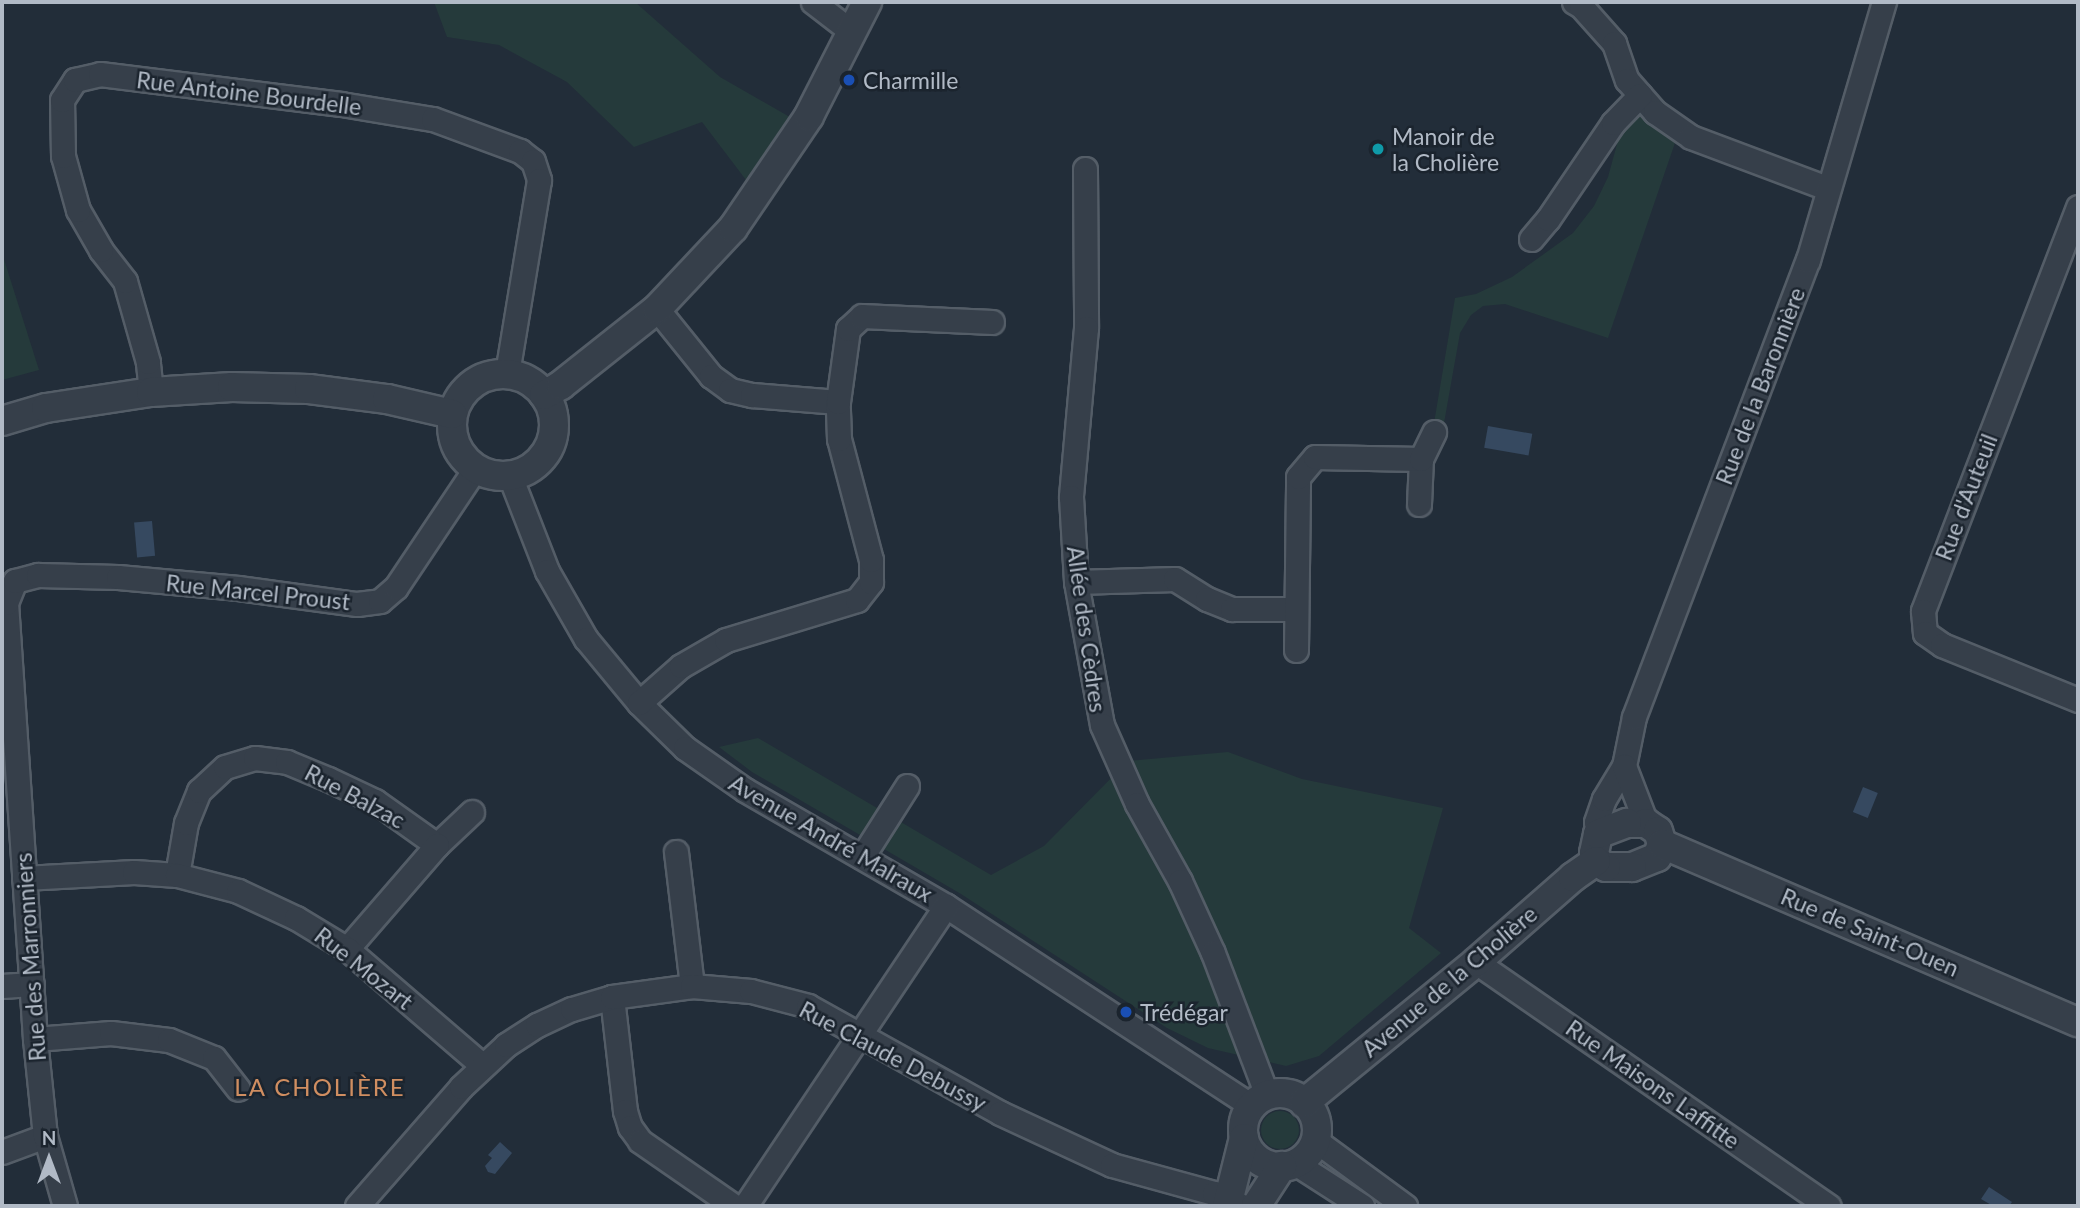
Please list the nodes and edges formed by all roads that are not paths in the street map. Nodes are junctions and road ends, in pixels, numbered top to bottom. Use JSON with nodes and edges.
{"nodes":[{"id":1,"x":813,"y":2,"type":"edge"},
{"id":2,"x":867,"y":2,"type":"edge"},
{"id":3,"x":1574,"y":2,"type":"edge"},
{"id":4,"x":1884,"y":2,"type":"edge"},
{"id":5,"x":852,"y":32,"type":"junction"},
{"id":6,"x":1640,"y":96,"type":"junction"},
{"id":7,"x":1085,"y":169,"type":"dead end"},
{"id":8,"x":1827,"y":188,"type":"junction"},
{"id":9,"x":2078,"y":207,"type":"edge"},
{"id":10,"x":1531,"y":239,"type":"dead end"},
{"id":11,"x":657,"y":309,"type":"junction"},
{"id":12,"x":992,"y":322,"type":"dead end"},
{"id":13,"x":507,"y":374,"type":"junction"},
{"id":14,"x":151,"y":392,"type":"junction"},
{"id":15,"x":544,"y":395,"type":"junction"},
{"id":16,"x":838,"y":402,"type":"junction"},
{"id":17,"x":452,"y":414,"type":"junction"},
{"id":18,"x":2,"y":421,"type":"edge"},
{"id":19,"x":1434,"y":432,"type":"dead end"},
{"id":20,"x":1421,"y":458,"type":"junction"},
{"id":21,"x":475,"y":469,"type":"junction"},
{"id":22,"x":510,"y":476,"type":"junction"},
{"id":23,"x":1419,"y":504,"type":"dead end"},
{"id":24,"x":15,"y":581,"type":"joint"},
{"id":25,"x":1076,"y":582,"type":"junction"},
{"id":26,"x":1296,"y":609,"type":"junction"},
{"id":27,"x":1296,"y":650,"type":"dead end"},
{"id":28,"x":2078,"y":700,"type":"edge"},
{"id":29,"x":639,"y":703,"type":"junction"},
{"id":30,"x":1625,"y":766,"type":"junction"},
{"id":31,"x":907,"y":786,"type":"dead end"},
{"id":32,"x":472,"y":812,"type":"dead end"},
{"id":33,"x":1654,"y":834,"type":"junction"},
{"id":34,"x":437,"y":845,"type":"junction"},
{"id":35,"x":1597,"y":848,"type":"junction"},
{"id":36,"x":676,"y":852,"type":"dead end"},
{"id":37,"x":862,"y":858,"type":"junction"},
{"id":38,"x":177,"y":875,"type":"junction"},
{"id":39,"x":24,"y":878,"type":"junction"},
{"id":40,"x":946,"y":906,"type":"junction"},
{"id":41,"x":347,"y":949,"type":"junction"},
{"id":42,"x":1476,"y":962,"type":"junction"},
{"id":43,"x":32,"y":984,"type":"junction"},
{"id":44,"x":2,"y":986,"type":"edge"},
{"id":45,"x":692,"y":986,"type":"junction"},
{"id":46,"x":612,"y":997,"type":"junction"},
{"id":47,"x":2078,"y":1022,"type":"edge"},
{"id":48,"x":859,"y":1033,"type":"junction"},
{"id":49,"x":35,"y":1039,"type":"junction"},
{"id":50,"x":483,"y":1066,"type":"junction"},
{"id":51,"x":237,"y":1089,"type":"dead end"},
{"id":52,"x":1260,"y":1101,"type":"junction"},
{"id":53,"x":1304,"y":1103,"type":"junction"},
{"id":54,"x":45,"y":1136,"type":"junction"},
{"id":55,"x":1244,"y":1138,"type":"junction"},
{"id":56,"x":1315,"y":1140,"type":"junction"},
{"id":57,"x":2,"y":1152,"type":"edge"},
{"id":58,"x":1289,"y":1164,"type":"junction"},
{"id":59,"x":1233,"y":1204,"type":"edge"},
{"id":60,"x":65,"y":1206,"type":"edge"},
{"id":61,"x":357,"y":1206,"type":"edge"},
{"id":62,"x":734,"y":1206,"type":"edge"},
{"id":63,"x":745,"y":1206,"type":"edge"},
{"id":64,"x":1256,"y":1206,"type":"edge"},
{"id":65,"x":1362,"y":1206,"type":"edge"},
{"id":66,"x":1405,"y":1206,"type":"edge"},
{"id":67,"x":1829,"y":1206,"type":"edge"}],
"edges":[{"from":1,"to":5,"type":"street"},
{"from":2,"to":5,"type":"street"},
{"from":3,"to":6,"type":"street"},
{"from":4,"to":8,"type":"street","name":"Rue de la Baronnière"},
{"from":5,"to":11,"type":"street"},
{"from":6,"to":8,"type":"street"},
{"from":6,"to":10,"type":"street"},
{"from":7,"to":25,"type":"street","name":"Allée des Cèdres"},
{"from":8,"to":30,"type":"street","name":"Rue de la Baronnière"},
{"from":9,"to":28,"type":"street","name":"Rue d'Auteuil"},
{"from":11,"to":15,"type":"street"},
{"from":11,"to":16,"type":"street"},
{"from":12,"to":16,"type":"street"},
{"from":13,"to":14,"type":"street","name":"Rue Antoine Bourdelle"},
{"from":13,"to":15,"type":"street"},
{"from":13,"to":17,"type":"street"},
{"from":14,"to":17,"type":"street"},
{"from":14,"to":18,"type":"street"},
{"from":15,"to":22,"type":"street"},
{"from":16,"to":29,"type":"street"},
{"from":17,"to":21,"type":"street"},
{"from":19,"to":20,"type":"street"},
{"from":20,"to":23,"type":"street"},
{"from":20,"to":26,"type":"street"},
{"from":21,"to":22,"type":"street"},
{"from":21,"to":24,"type":"street","name":"Rue Marcel Proust"},
{"from":22,"to":29,"type":"street","name":"Avenue André Malraux"},
{"from":24,"to":39,"type":"street","name":"Rue des Marronniers"},
{"from":25,"to":26,"type":"street"},
{"from":25,"to":52,"type":"street","name":"Allée des Cèdres"},
{"from":26,"to":27,"type":"street"},
{"from":29,"to":37,"type":"street","name":"Avenue André Malraux"},
{"from":30,"to":33,"type":"street"},
{"from":30,"to":35,"type":"street","name":"Rue de la Baronnière"},
{"from":31,"to":37,"type":"street"},
{"from":32,"to":34,"type":"street"},
{"from":33,"to":35,"type":"street","name":"Avenue de la Cholière"},
{"from":33,"to":35,"type":"street"},
{"from":33,"to":47,"type":"street","name":"Rue de Saint-Ouen"},
{"from":34,"to":38,"type":"street","name":"Rue Balzac"},
{"from":34,"to":41,"type":"street"},
{"from":35,"to":42,"type":"street","name":"Avenue de la Cholière"},
{"from":36,"to":45,"type":"street"},
{"from":37,"to":40,"type":"street","name":"Avenue André Malraux"},
{"from":38,"to":39,"type":"street","name":"Rue Mozart"},
{"from":38,"to":41,"type":"street","name":"Rue Mozart"},
{"from":39,"to":43,"type":"street","name":"Rue des Marronniers"},
{"from":40,"to":48,"type":"street"},
{"from":40,"to":52,"type":"street","name":"Avenue André Malraux"},
{"from":41,"to":50,"type":"street","name":"Rue Mozart"},
{"from":42,"to":53,"type":"street","name":"Avenue de la Cholière"},
{"from":42,"to":67,"type":"street","name":"Rue Maisons Laffitte"},
{"from":43,"to":44,"type":"street"},
{"from":43,"to":49,"type":"street","name":"Rue des Marronniers"},
{"from":45,"to":46,"type":"street","name":"Rue Claude Debussy"},
{"from":45,"to":48,"type":"street","name":"Rue Claude Debussy"},
{"from":46,"to":50,"type":"street","name":"Rue Claude Debussy"},
{"from":46,"to":62,"type":"street"},
{"from":48,"to":59,"type":"street","name":"Rue Claude Debussy"},
{"from":48,"to":63,"type":"street"},
{"from":49,"to":51,"type":"street"},
{"from":49,"to":54,"type":"street","name":"Rue des Marronniers"},
{"from":50,"to":61,"type":"street","name":"Rue Claude Debussy"},
{"from":52,"to":53,"type":"street"},
{"from":52,"to":55,"type":"street"},
{"from":53,"to":56,"type":"street"},
{"from":54,"to":57,"type":"street"},
{"from":54,"to":60,"type":"street","name":"Rue des Marronniers"},
{"from":55,"to":58,"type":"street"},
{"from":55,"to":59,"type":"street"},
{"from":56,"to":58,"type":"street"},
{"from":56,"to":66,"type":"street"},
{"from":58,"to":64,"type":"street"},
{"from":58,"to":65,"type":"street"}]}
